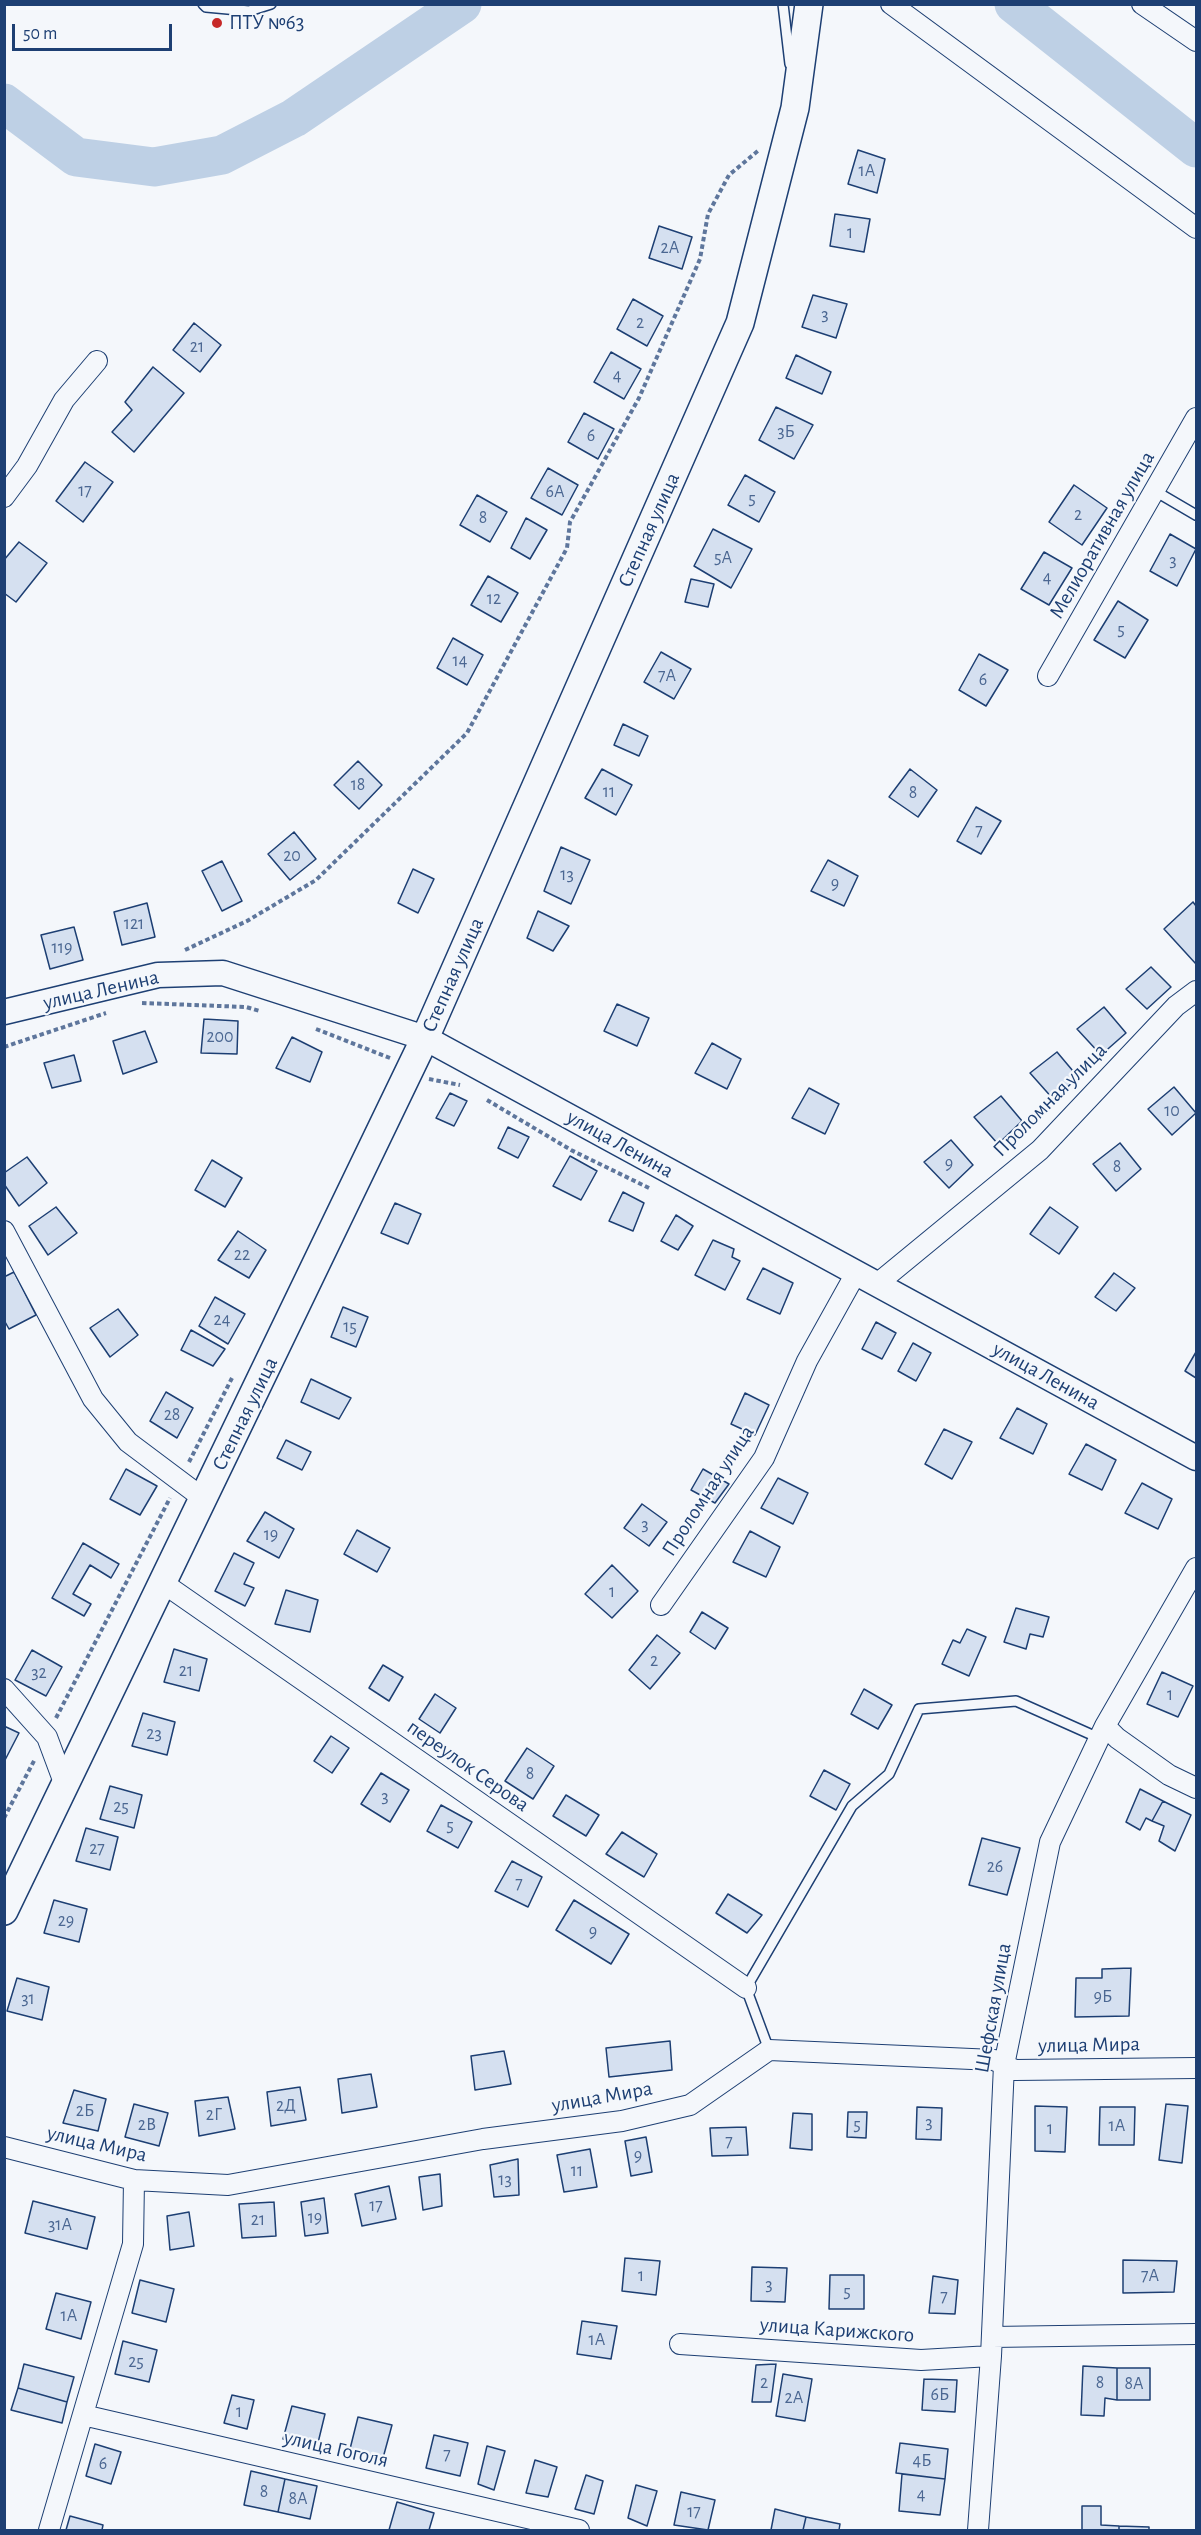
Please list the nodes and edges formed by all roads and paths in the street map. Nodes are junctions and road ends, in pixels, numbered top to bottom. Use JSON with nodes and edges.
{"nodes":[{"id":1,"x":203,"y":4,"type":"edge"},
{"id":2,"x":271,"y":4,"type":"edge"},
{"id":3,"x":783,"y":4,"type":"edge"},
{"id":4,"x":809,"y":4,"type":"edge"},
{"id":5,"x":891,"y":4,"type":"edge"},
{"id":6,"x":1142,"y":4,"type":"edge"},
{"id":7,"x":1197,"y":41,"type":"edge"},
{"id":8,"x":795,"y":108,"type":"junction"},
{"id":9,"x":760,"y":149,"type":"dead end"},
{"id":10,"x":1197,"y":228,"type":"edge"},
{"id":11,"x":97,"y":361,"type":"dead end"},
{"id":12,"x":1197,"y":418,"type":"edge"},
{"id":13,"x":1155,"y":491,"type":"junction"},
{"id":14,"x":4,"y":497,"type":"edge"},
{"id":15,"x":1197,"y":515,"type":"edge"},
{"id":16,"x":1048,"y":676,"type":"dead end"},
{"id":17,"x":184,"y":951,"type":"dead end"},
{"id":18,"x":1197,"y":991,"type":"edge"},
{"id":19,"x":135,"y":1003,"type":"dead end"},
{"id":20,"x":114,"y":1010,"type":"dead end"},
{"id":21,"x":4,"y":1012,"type":"edge"},
{"id":22,"x":267,"y":1012,"type":"dead end"},
{"id":23,"x":307,"y":1026,"type":"dead end"},
{"id":24,"x":425,"y":1038,"type":"junction"},
{"id":25,"x":4,"y":1047,"type":"edge"},
{"id":26,"x":394,"y":1066,"type":"junction"},
{"id":27,"x":461,"y":1085,"type":"dead end"},
{"id":28,"x":481,"y":1096,"type":"dead end"},
{"id":29,"x":659,"y":1193,"type":"dead end"},
{"id":30,"x":4,"y":1231,"type":"edge"},
{"id":31,"x":866,"y":1278,"type":"junction"},
{"id":32,"x":234,"y":1374,"type":"dead end"},
{"id":33,"x":1197,"y":1458,"type":"edge"},
{"id":34,"x":179,"y":1480,"type":"junction"},
{"id":35,"x":204,"y":1499,"type":"junction"},
{"id":36,"x":1197,"y":1568,"type":"edge"},
{"id":37,"x":163,"y":1583,"type":"junction"},
{"id":38,"x":661,"y":1605,"type":"dead end"},
{"id":39,"x":4,"y":1689,"type":"edge"},
{"id":40,"x":1102,"y":1732,"type":"junction"},
{"id":41,"x":46,"y":1737,"type":"junction"},
{"id":42,"x":66,"y":1788,"type":"junction"},
{"id":43,"x":1197,"y":1788,"type":"edge"},
{"id":44,"x":4,"y":1818,"type":"edge"},
{"id":45,"x":4,"y":1911,"type":"edge"},
{"id":46,"x":746,"y":1988,"type":"junction"},
{"id":47,"x":769,"y":2050,"type":"junction"},
{"id":48,"x":1004,"y":2065,"type":"junction"},
{"id":49,"x":1197,"y":2068,"type":"edge"},
{"id":50,"x":4,"y":2147,"type":"edge"},
{"id":51,"x":134,"y":2180,"type":"junction"},
{"id":52,"x":1197,"y":2334,"type":"edge"},
{"id":53,"x":681,"y":2344,"type":"dead end"},
{"id":54,"x":991,"y":2347,"type":"junction"},
{"id":55,"x":83,"y":2415,"type":"junction"},
{"id":56,"x":49,"y":2530,"type":"edge"},
{"id":57,"x":579,"y":2530,"type":"edge"},
{"id":58,"x":978,"y":2530,"type":"edge"}],
"edges":[{"from":1,"to":2,"type":"lane"},
{"from":3,"to":8,"type":"lane"},
{"from":4,"to":8,"type":"main road","name":"Степная улица"},
{"from":5,"to":10,"type":"street"},
{"from":6,"to":7,"type":"street"},
{"from":8,"to":24,"type":"main road","name":"Степная улица"},
{"from":9,"to":17,"type":"path"},
{"from":11,"to":14,"type":"street"},
{"from":12,"to":13,"type":"street","name":"Мелиоративная улица"},
{"from":13,"to":15,"type":"lane"},
{"from":13,"to":16,"type":"street","name":"Мелиоративная улица"},
{"from":18,"to":31,"type":"street","name":"Проломная улица"},
{"from":19,"to":22,"type":"path"},
{"from":20,"to":25,"type":"path"},
{"from":21,"to":24,"type":"street","name":"улица Ленина"},
{"from":23,"to":26,"type":"path"},
{"from":24,"to":26,"type":"main road","name":"Степная улица"},
{"from":24,"to":31,"type":"street","name":"улица Ленина"},
{"from":26,"to":27,"type":"path"},
{"from":26,"to":35,"type":"main road","name":"Степная улица"},
{"from":28,"to":29,"type":"path"},
{"from":30,"to":34,"type":"street"},
{"from":31,"to":33,"type":"street","name":"улица Ленина"},
{"from":31,"to":38,"type":"street","name":"Проломная улица"},
{"from":32,"to":34,"type":"path"},
{"from":34,"to":35,"type":"street"},
{"from":34,"to":41,"type":"path"},
{"from":35,"to":37,"type":"main road","name":"Степная улица"},
{"from":36,"to":40,"type":"street","name":"Шефская улица"},
{"from":37,"to":42,"type":"main road","name":"Степная улица"},
{"from":37,"to":46,"type":"street","name":"переулок Серова"},
{"from":39,"to":41,"type":"street"},
{"from":40,"to":43,"type":"street"},
{"from":40,"to":46,"type":"lane"},
{"from":40,"to":48,"type":"street","name":"Шефская улица"},
{"from":41,"to":42,"type":"street"},
{"from":41,"to":44,"type":"path"},
{"from":42,"to":45,"type":"main road","name":"Степная улица"},
{"from":46,"to":47,"type":"lane"},
{"from":47,"to":48,"type":"street","name":"улица Мира"},
{"from":47,"to":51,"type":"street","name":"улица Мира"},
{"from":48,"to":49,"type":"street","name":"улица Мира"},
{"from":48,"to":54,"type":"street","name":"Шефская улица"},
{"from":50,"to":51,"type":"street","name":"улица Мира"},
{"from":51,"to":55,"type":"street"},
{"from":52,"to":54,"type":"street","name":"улица Карижского"},
{"from":53,"to":54,"type":"street","name":"улица Карижского"},
{"from":54,"to":58,"type":"street","name":"Шефская улица"},
{"from":55,"to":56,"type":"street"},
{"from":55,"to":57,"type":"street","name":"улица Гоголя"}]}
